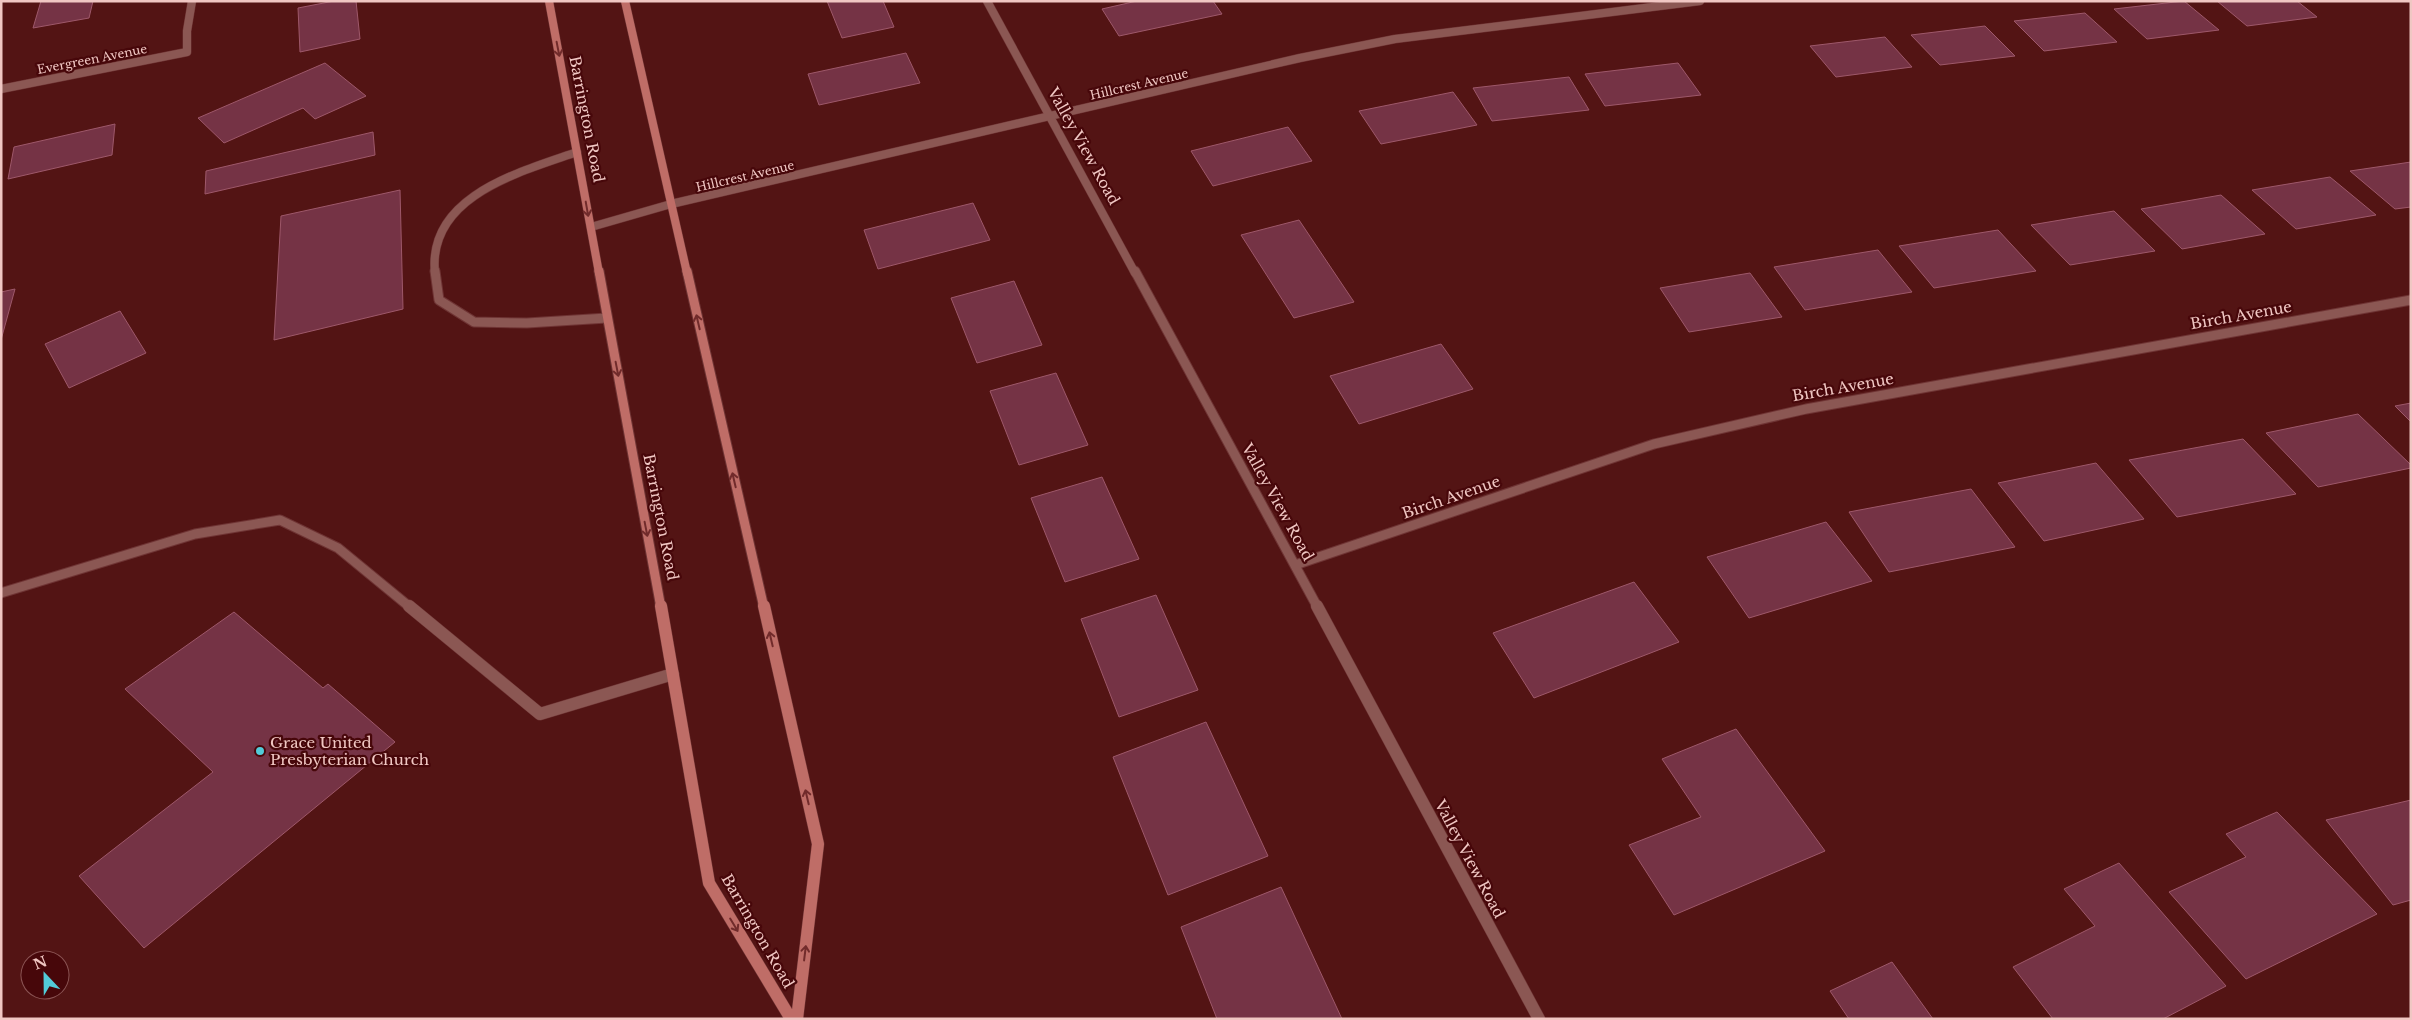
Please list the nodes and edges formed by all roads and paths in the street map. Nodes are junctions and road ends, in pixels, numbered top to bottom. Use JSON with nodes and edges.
{"nodes":[{"id":1,"x":192,"y":1,"type":"edge"},
{"id":2,"x":549,"y":1,"type":"edge"},
{"id":3,"x":625,"y":1,"type":"edge"},
{"id":4,"x":987,"y":1,"type":"edge"},
{"id":5,"x":1700,"y":1,"type":"edge"},
{"id":6,"x":1,"y":89,"type":"edge"},
{"id":7,"x":1051,"y":117,"type":"junction"},
{"id":8,"x":577,"y":152,"type":"junction"},
{"id":9,"x":671,"y":204,"type":"junction"},
{"id":10,"x":590,"y":227,"type":"junction"},
{"id":11,"x":2411,"y":300,"type":"edge"},
{"id":12,"x":607,"y":318,"type":"junction"},
{"id":13,"x":1295,"y":565,"type":"junction"},
{"id":14,"x":1,"y":593,"type":"edge"},
{"id":15,"x":673,"y":674,"type":"junction"},
{"id":16,"x":791,"y":1019,"type":"edge"},
{"id":17,"x":797,"y":1019,"type":"edge"},
{"id":18,"x":1539,"y":1019,"type":"edge"}],
"edges":[{"from":1,"to":6,"type":"street","name":"Evergreen Avenue"},
{"from":2,"to":8,"type":"main road","name":"Barrington Road","one_way":true},
{"from":3,"to":9,"type":"main road","name":"Barrington Road"},
{"from":4,"to":7,"type":"street","name":"Valley View Road"},
{"from":5,"to":7,"type":"street","name":"Hillcrest Avenue"},
{"from":7,"to":9,"type":"street","name":"Hillcrest Avenue"},
{"from":7,"to":13,"type":"street","name":"Valley View Road"},
{"from":8,"to":10,"type":"main road","name":"Barrington Road","one_way":true},
{"from":8,"to":12,"type":"street"},
{"from":9,"to":10,"type":"street","name":"Hillcrest Avenue"},
{"from":17,"to":9,"type":"main road","name":"Barrington Road","one_way":true},
{"from":10,"to":12,"type":"main road","name":"Barrington Road"},
{"from":11,"to":13,"type":"street","name":"Birch Avenue"},
{"from":12,"to":15,"type":"main road","name":"Barrington Road","one_way":true},
{"from":13,"to":18,"type":"street","name":"Valley View Road"},
{"from":14,"to":15,"type":"street"},
{"from":15,"to":16,"type":"main road","name":"Barrington Road","one_way":true}]}
